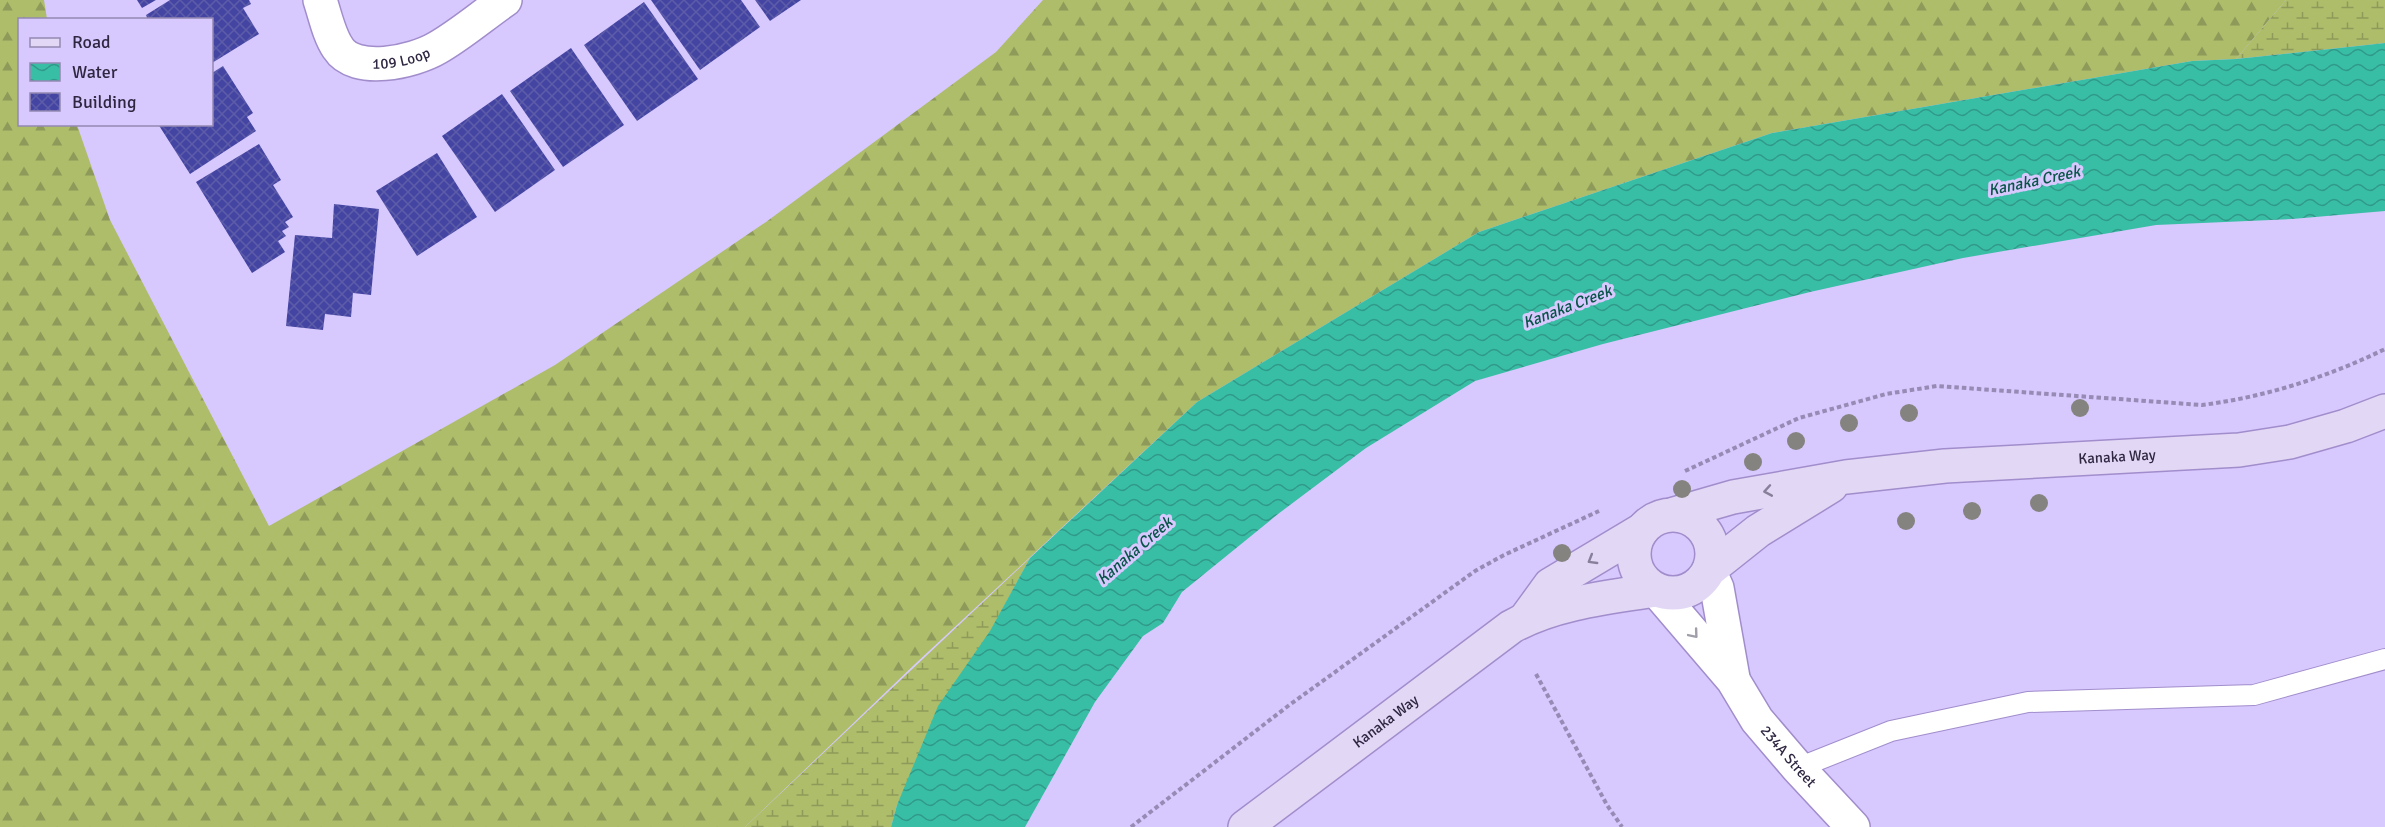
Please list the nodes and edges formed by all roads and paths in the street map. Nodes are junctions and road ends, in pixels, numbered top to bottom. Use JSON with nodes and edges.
{"nodes":[{"id":1,"x":320,"y":0,"type":"edge"},
{"id":2,"x":505,"y":0,"type":"edge"},
{"id":3,"x":2385,"y":411,"type":"edge"},
{"id":4,"x":1846,"y":477,"type":"junction"},
{"id":5,"x":1674,"y":514,"type":"junction"},
{"id":6,"x":1642,"y":530,"type":"junction"},
{"id":7,"x":1709,"y":570,"type":"junction"},
{"id":8,"x":1656,"y":590,"type":"junction"},
{"id":9,"x":1526,"y":618,"type":"junction"},
{"id":10,"x":2385,"y":659,"type":"edge"},
{"id":11,"x":1536,"y":674,"type":"dead end"},
{"id":12,"x":1733,"y":680,"type":"junction"},
{"id":13,"x":1798,"y":768,"type":"junction"},
{"id":14,"x":1245,"y":827,"type":"edge"},
{"id":15,"x":1622,"y":827,"type":"edge"},
{"id":16,"x":1853,"y":827,"type":"edge"}],
"edges":[{"from":1,"to":2,"type":"street","name":"109 Loop"},
{"from":3,"to":4,"type":"main road","name":"Kanaka Way"},
{"from":4,"to":5,"type":"main road","name":"Kanaka Way","one_way":true},
{"from":4,"to":7,"type":"main road","name":"Kanaka Way"},
{"from":5,"to":6,"type":"main road"},
{"from":5,"to":7,"type":"main road"},
{"from":6,"to":8,"type":"main road"},
{"from":6,"to":9,"type":"main road","name":"Kanaka Way","one_way":true},
{"from":7,"to":8,"type":"main road"},
{"from":7,"to":12,"type":"street","name":"234A Street"},
{"from":8,"to":9,"type":"main road","name":"Kanaka Way"},
{"from":8,"to":12,"type":"street","name":"234A Street","one_way":true},
{"from":9,"to":14,"type":"main road","name":"Kanaka Way"},
{"from":10,"to":13,"type":"lane"},
{"from":11,"to":15,"type":"path"},
{"from":12,"to":13,"type":"street","name":"234A Street"},
{"from":13,"to":16,"type":"street","name":"234A Street"}]}
